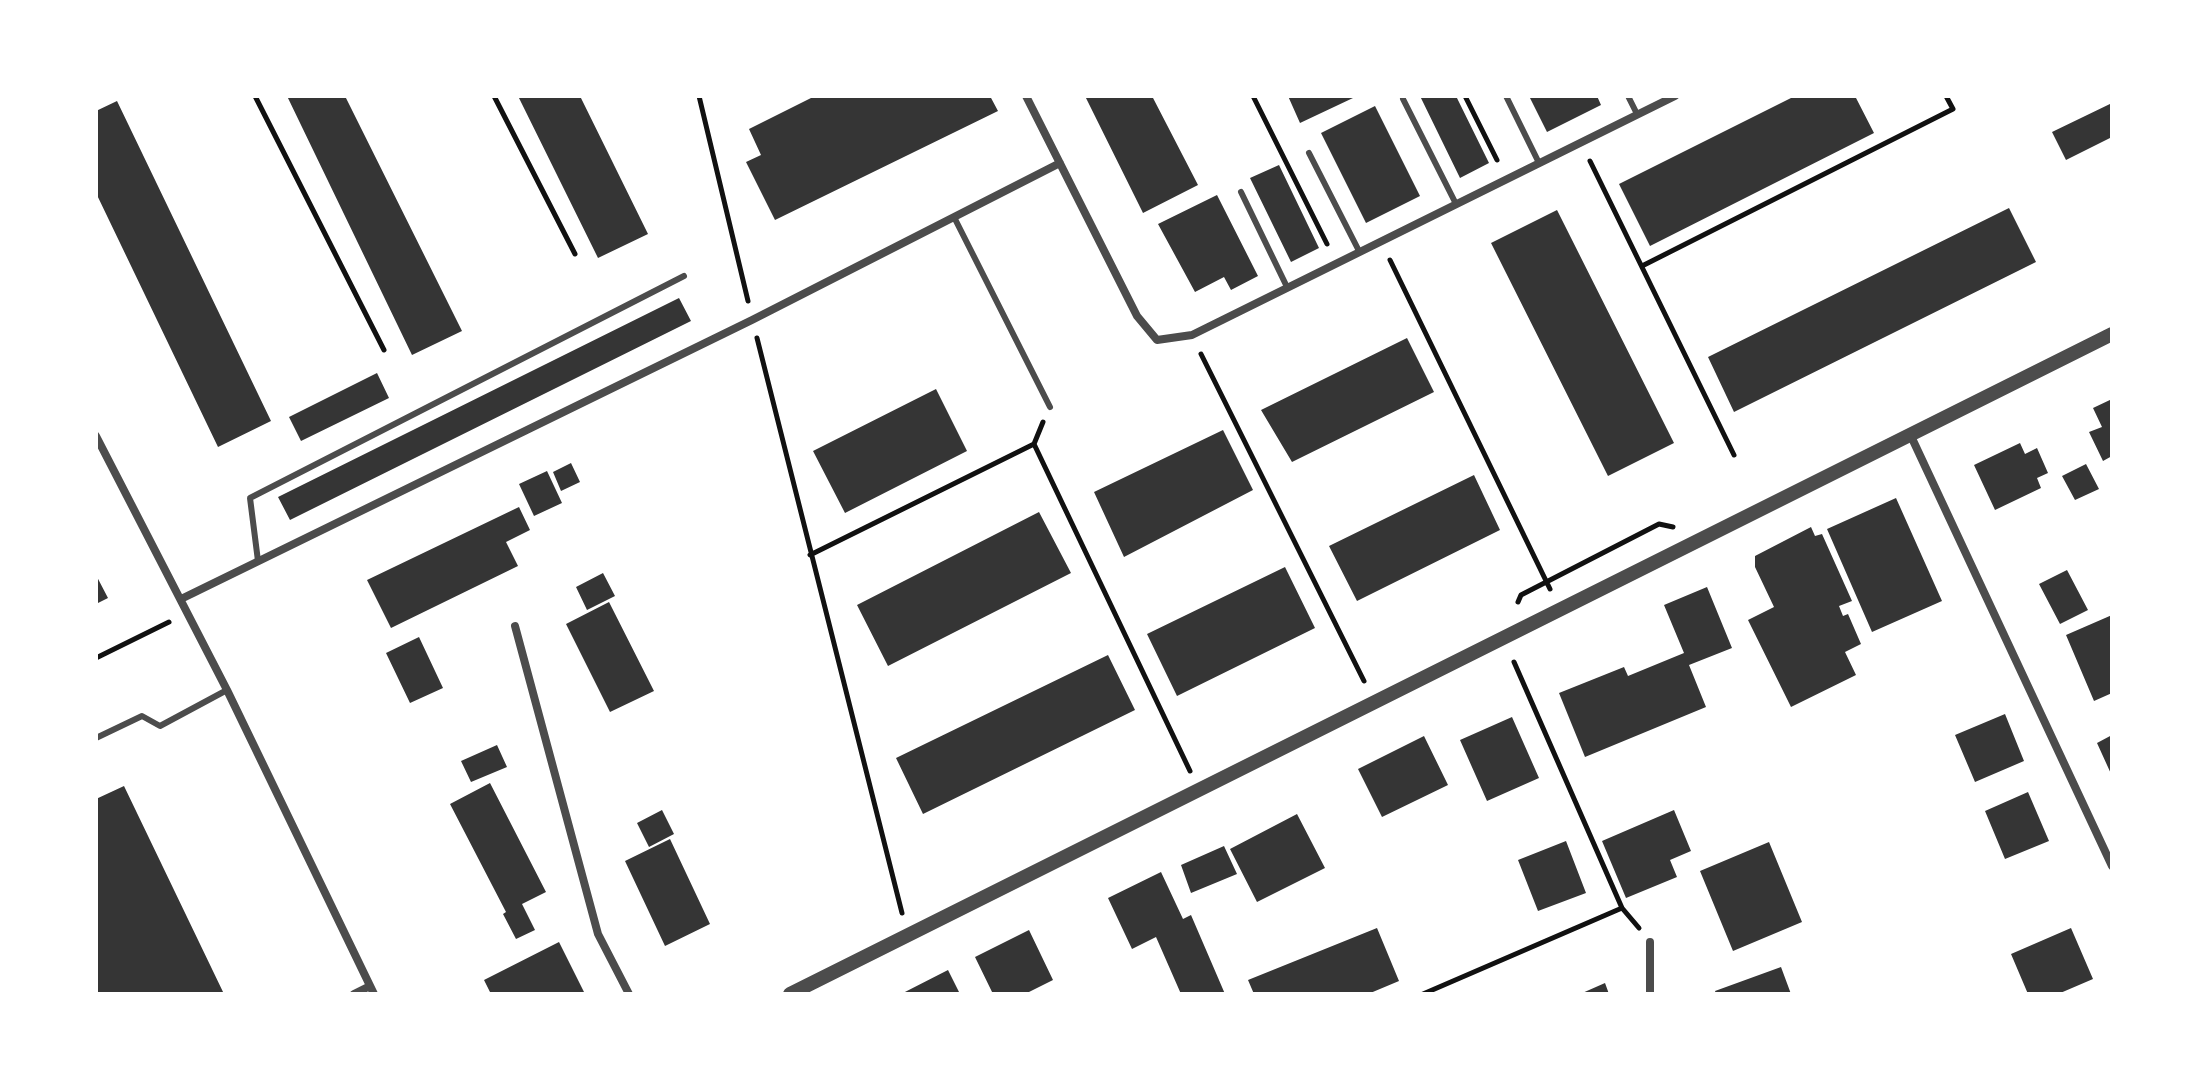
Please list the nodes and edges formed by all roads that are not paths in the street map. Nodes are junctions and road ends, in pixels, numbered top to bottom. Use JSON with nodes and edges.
{"nodes":[{"id":1,"x":1026,"y":96,"type":"edge"},
{"id":2,"x":1506,"y":96,"type":"edge"},
{"id":3,"x":1628,"y":96,"type":"edge"},
{"id":4,"x":1675,"y":96,"type":"edge"},
{"id":5,"x":1403,"y":99,"type":"dead end"},
{"id":6,"x":1637,"y":114,"type":"junction"},
{"id":7,"x":1309,"y":153,"type":"dead end"},
{"id":8,"x":1060,"y":163,"type":"junction"},
{"id":9,"x":1539,"y":163,"type":"junction"},
{"id":10,"x":1241,"y":192,"type":"dead end"},
{"id":11,"x":1456,"y":204,"type":"junction"},
{"id":12,"x":954,"y":217,"type":"junction"},
{"id":13,"x":1359,"y":251,"type":"junction"},
{"id":14,"x":684,"y":276,"type":"dead end"},
{"id":15,"x":1287,"y":287,"type":"junction"},
{"id":16,"x":2112,"y":334,"type":"edge"},
{"id":17,"x":1050,"y":407,"type":"road end"},
{"id":18,"x":1910,"y":434,"type":"junction"},
{"id":19,"x":96,"y":436,"type":"edge"},
{"id":20,"x":258,"y":561,"type":"junction"},
{"id":21,"x":181,"y":599,"type":"junction"},
{"id":22,"x":515,"y":626,"type":"dead end"},
{"id":23,"x":227,"y":690,"type":"junction"},
{"id":24,"x":96,"y":738,"type":"edge"},
{"id":25,"x":2112,"y":866,"type":"edge"},
{"id":26,"x":1650,"y":942,"type":"road end"},
{"id":27,"x":372,"y":990,"type":"edge"},
{"id":28,"x":354,"y":994,"type":"edge"},
{"id":29,"x":629,"y":994,"type":"edge"},
{"id":30,"x":790,"y":994,"type":"edge"},
{"id":31,"x":1650,"y":994,"type":"edge"}],
"edges":[{"from":1,"to":8,"type":"street"},
{"from":2,"to":9,"type":"lane"},
{"from":3,"to":6,"type":"lane"},
{"from":4,"to":6,"type":"street"},
{"from":5,"to":11,"type":"lane"},
{"from":6,"to":9,"type":"street"},
{"from":7,"to":13,"type":"lane"},
{"from":8,"to":12,"type":"street"},
{"from":8,"to":15,"type":"street"},
{"from":9,"to":11,"type":"street"},
{"from":10,"to":15,"type":"lane"},
{"from":11,"to":13,"type":"street"},
{"from":12,"to":17,"type":"lane"},
{"from":12,"to":20,"type":"street"},
{"from":13,"to":15,"type":"street"},
{"from":14,"to":20,"type":"lane"},
{"from":16,"to":18,"type":"street"},
{"from":18,"to":25,"type":"street"},
{"from":18,"to":30,"type":"street"},
{"from":19,"to":21,"type":"street"},
{"from":20,"to":21,"type":"street"},
{"from":21,"to":23,"type":"street"},
{"from":22,"to":29,"type":"street"},
{"from":23,"to":24,"type":"lane"},
{"from":23,"to":27,"type":"street"},
{"from":26,"to":31,"type":"street"},
{"from":27,"to":28,"type":"street"}]}
